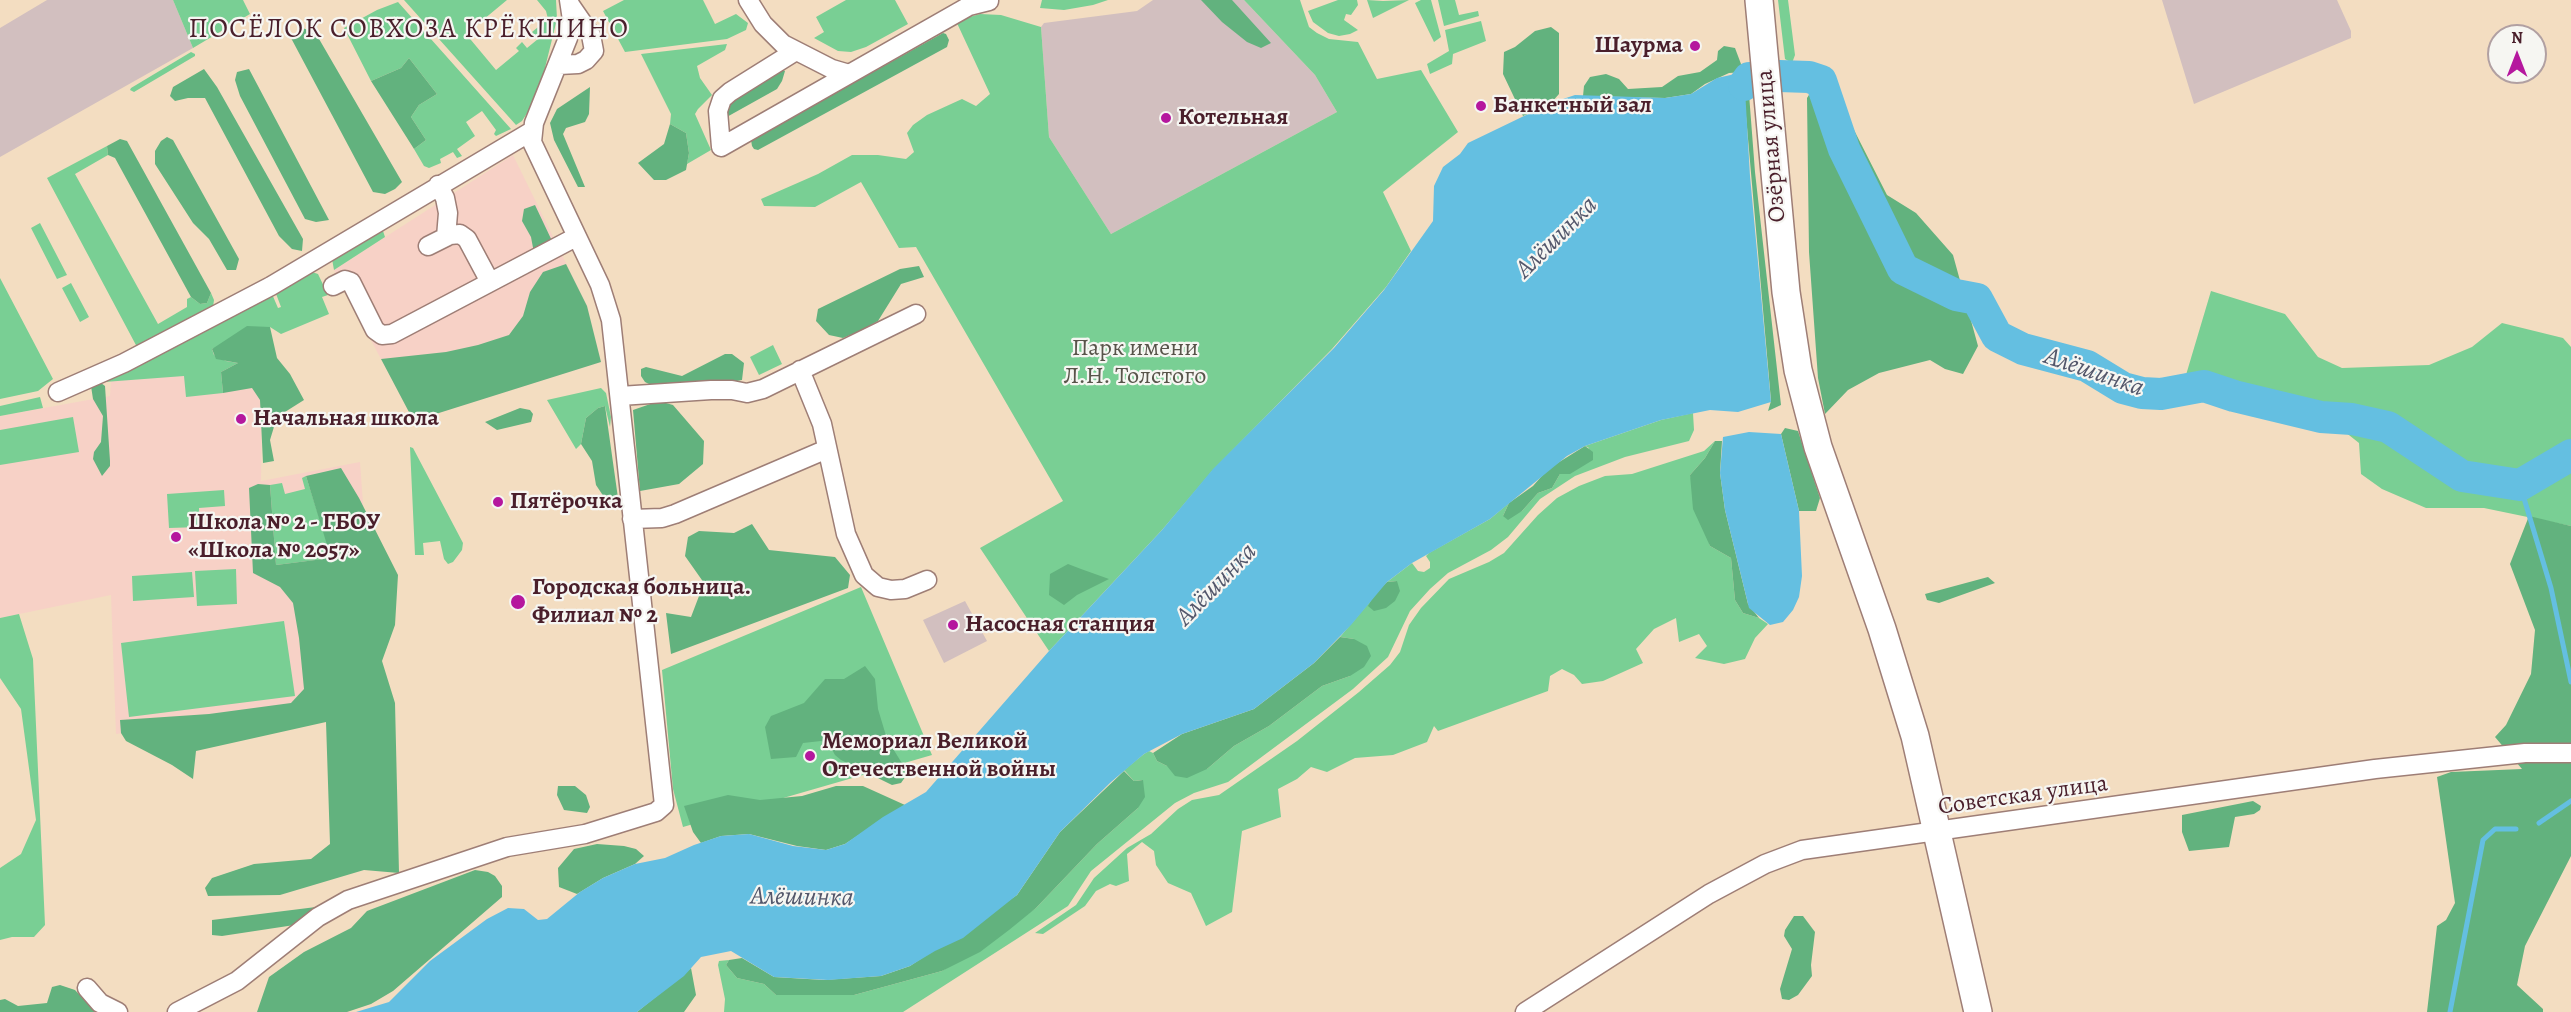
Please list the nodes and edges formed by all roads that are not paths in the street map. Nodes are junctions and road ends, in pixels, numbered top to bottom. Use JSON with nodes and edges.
{"nodes":[{"id":1,"x":748,"y":0,"type":"edge"},
{"id":2,"x":1759,"y":0,"type":"edge"},
{"id":3,"x":989,"y":1,"type":"edge"},
{"id":4,"x":570,"y":3,"type":"edge"},
{"id":5,"x":794,"y":52,"type":"junction"},
{"id":6,"x":559,"y":65,"type":"junction"},
{"id":7,"x":849,"y":74,"type":"junction"},
{"id":8,"x":532,"y":131,"type":"junction"},
{"id":9,"x":438,"y":185,"type":"junction"},
{"id":10,"x":446,"y":237,"type":"junction"},
{"id":11,"x":576,"y":237,"type":"junction"},
{"id":12,"x":428,"y":246,"type":"dead end"},
{"id":13,"x":490,"y":282,"type":"junction"},
{"id":14,"x":333,"y":286,"type":"dead end"},
{"id":15,"x":916,"y":314,"type":"dead end"},
{"id":16,"x":800,"y":370,"type":"junction"},
{"id":17,"x":58,"y":392,"type":"dead end"},
{"id":18,"x":620,"y":396,"type":"junction"},
{"id":19,"x":827,"y":449,"type":"junction"},
{"id":20,"x":632,"y":519,"type":"junction"},
{"id":21,"x":927,"y":580,"type":"dead end"},
{"id":22,"x":2571,"y":753,"type":"edge"},
{"id":23,"x":1937,"y":833,"type":"junction"},
{"id":24,"x":87,"y":988,"type":"dead end"},
{"id":25,"x":118,"y":1012,"type":"edge"},
{"id":26,"x":177,"y":1012,"type":"edge"},
{"id":27,"x":1525,"y":1012,"type":"edge"},
{"id":28,"x":1978,"y":1012,"type":"edge"}],
"edges":[{"from":1,"to":5,"type":"street"},
{"from":2,"to":23,"type":"main road","name":"Озёрная улица"},
{"from":3,"to":7,"type":"street"},
{"from":4,"to":6,"type":"street"},
{"from":4,"to":6,"type":"street"},
{"from":5,"to":7,"type":"street"},
{"from":5,"to":7,"type":"street"},
{"from":6,"to":8,"type":"street"},
{"from":8,"to":9,"type":"street"},
{"from":8,"to":11,"type":"street"},
{"from":9,"to":10,"type":"street"},
{"from":9,"to":17,"type":"street"},
{"from":10,"to":12,"type":"street"},
{"from":10,"to":13,"type":"street"},
{"from":11,"to":13,"type":"street"},
{"from":11,"to":18,"type":"street"},
{"from":13,"to":14,"type":"street"},
{"from":15,"to":16,"type":"street"},
{"from":16,"to":18,"type":"street"},
{"from":16,"to":19,"type":"street"},
{"from":18,"to":20,"type":"street"},
{"from":19,"to":20,"type":"street"},
{"from":19,"to":21,"type":"street"},
{"from":20,"to":26,"type":"street"},
{"from":22,"to":23,"type":"street","name":"Советская улица"},
{"from":23,"to":27,"type":"street","name":"Советская улица"},
{"from":23,"to":28,"type":"main road","name":"Озёрная улица"},
{"from":24,"to":25,"type":"street"}]}
